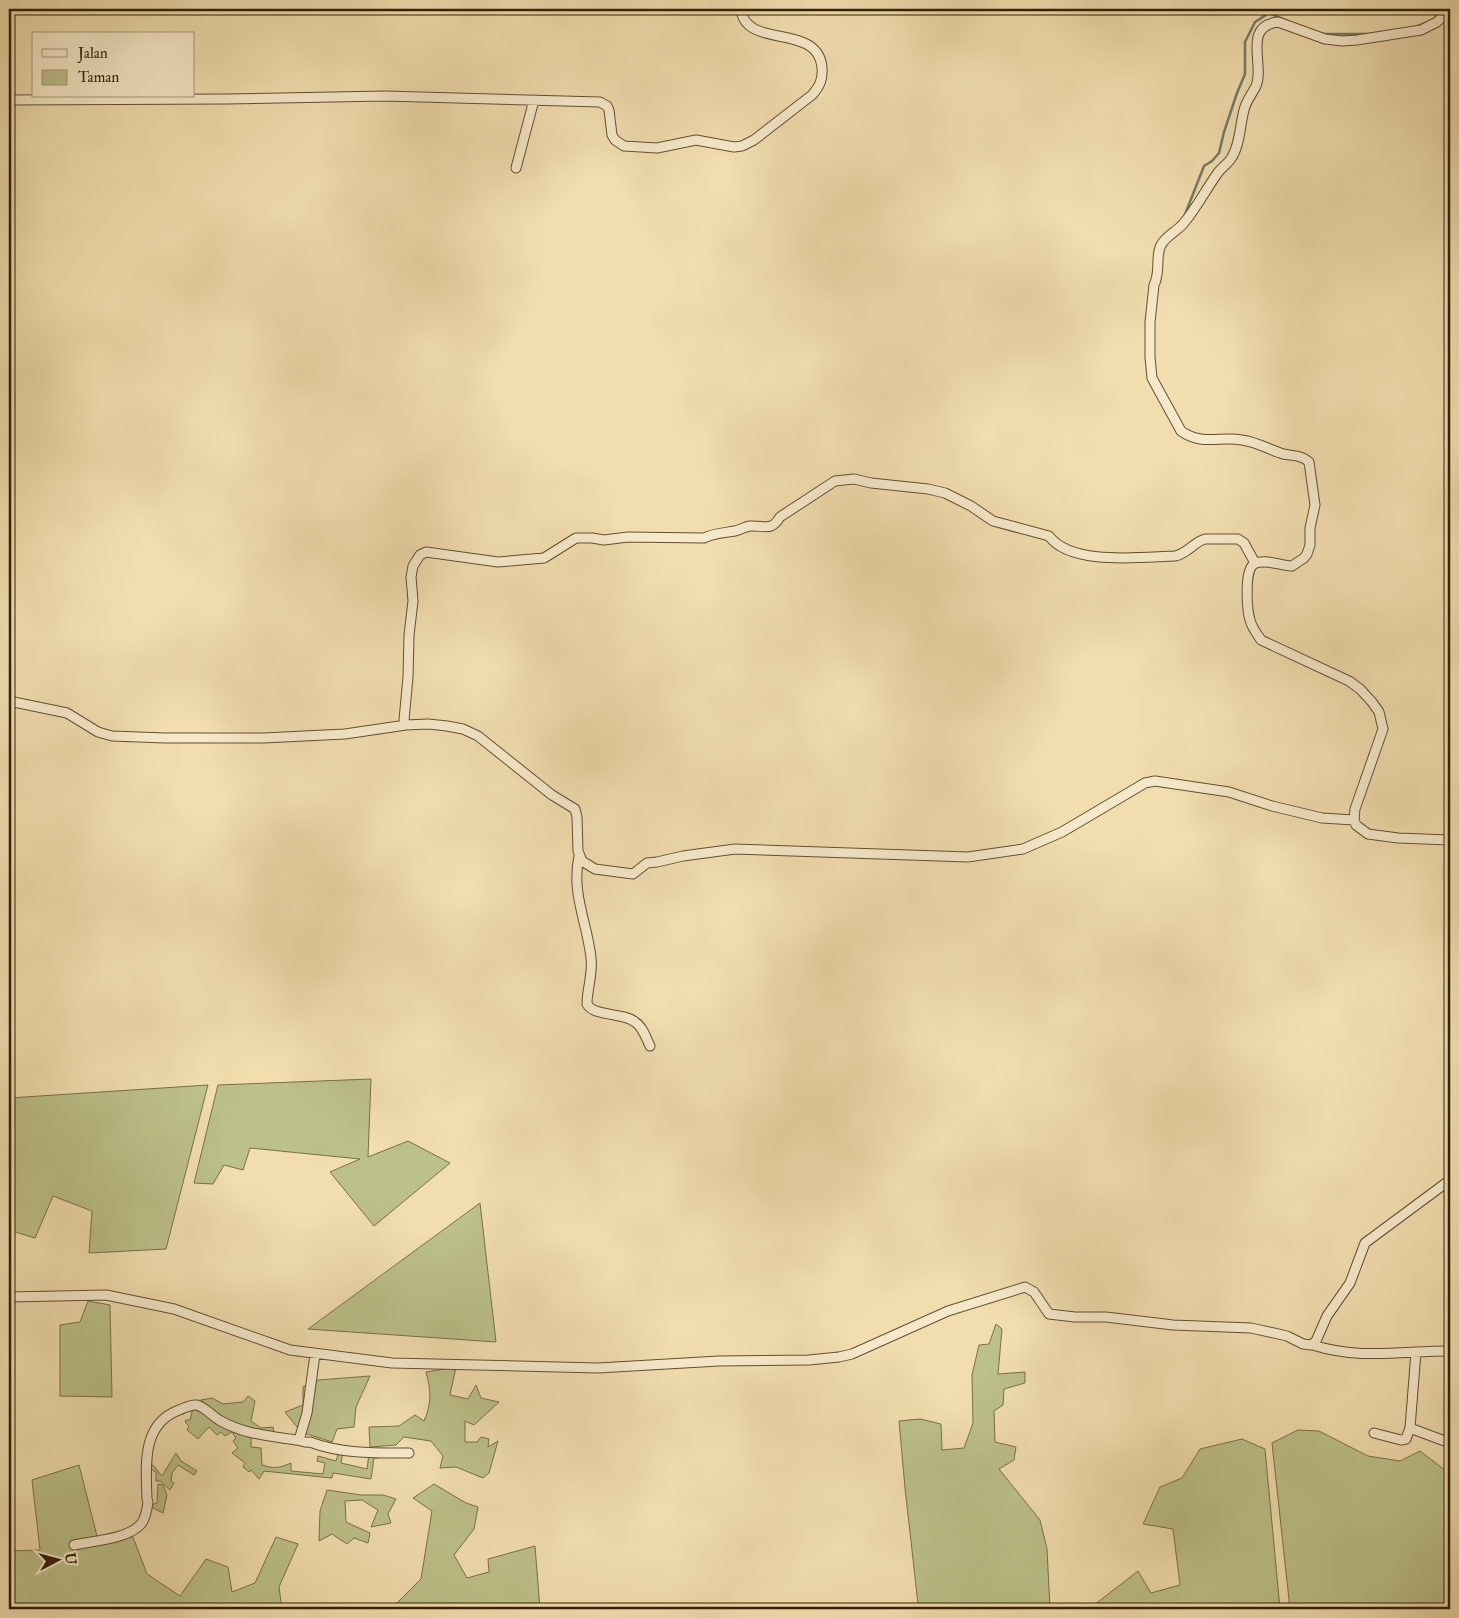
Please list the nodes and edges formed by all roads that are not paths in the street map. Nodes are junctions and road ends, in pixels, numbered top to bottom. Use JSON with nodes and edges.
{"nodes":[{"id":1,"x":741,"y":9,"type":"edge"},
{"id":2,"x":1450,"y":10,"type":"edge"},
{"id":3,"x":9,"y":100,"type":"edge"},
{"id":4,"x":534,"y":100,"type":"junction"},
{"id":5,"x":516,"y":168,"type":"dead end"},
{"id":6,"x":1253,"y":559,"type":"junction"},
{"id":7,"x":9,"y":701,"type":"edge"},
{"id":8,"x":406,"y":725,"type":"junction"},
{"id":9,"x":1351,"y":820,"type":"junction"},
{"id":10,"x":1450,"y":840,"type":"edge"},
{"id":11,"x":579,"y":856,"type":"junction"},
{"id":12,"x":650,"y":1046,"type":"dead end"},
{"id":13,"x":1450,"y":1180,"type":"edge"},
{"id":14,"x":9,"y":1297,"type":"edge"},
{"id":15,"x":1314,"y":1345,"type":"junction"},
{"id":16,"x":1450,"y":1351,"type":"edge"},
{"id":17,"x":1416,"y":1352,"type":"junction"},
{"id":18,"x":315,"y":1354,"type":"junction"},
{"id":19,"x":1410,"y":1428,"type":"junction"},
{"id":20,"x":1374,"y":1433,"type":"dead end"},
{"id":21,"x":299,"y":1440,"type":"junction"},
{"id":22,"x":1450,"y":1443,"type":"edge"},
{"id":23,"x":409,"y":1453,"type":"dead end"},
{"id":24,"x":74,"y":1545,"type":"dead end"}],
"edges":[{"from":1,"to":4,"type":"street"},
{"from":2,"to":6,"type":"street"},
{"from":3,"to":4,"type":"street"},
{"from":4,"to":5,"type":"street"},
{"from":6,"to":8,"type":"street"},
{"from":6,"to":9,"type":"street"},
{"from":7,"to":8,"type":"street"},
{"from":8,"to":11,"type":"street"},
{"from":9,"to":10,"type":"street"},
{"from":9,"to":11,"type":"street"},
{"from":11,"to":12,"type":"street"},
{"from":13,"to":15,"type":"street"},
{"from":14,"to":18,"type":"street"},
{"from":15,"to":17,"type":"street"},
{"from":15,"to":18,"type":"street"},
{"from":16,"to":17,"type":"street"},
{"from":17,"to":19,"type":"street"},
{"from":18,"to":21,"type":"street"},
{"from":19,"to":20,"type":"street"},
{"from":19,"to":22,"type":"street"},
{"from":21,"to":23,"type":"street"},
{"from":21,"to":24,"type":"street"}]}
